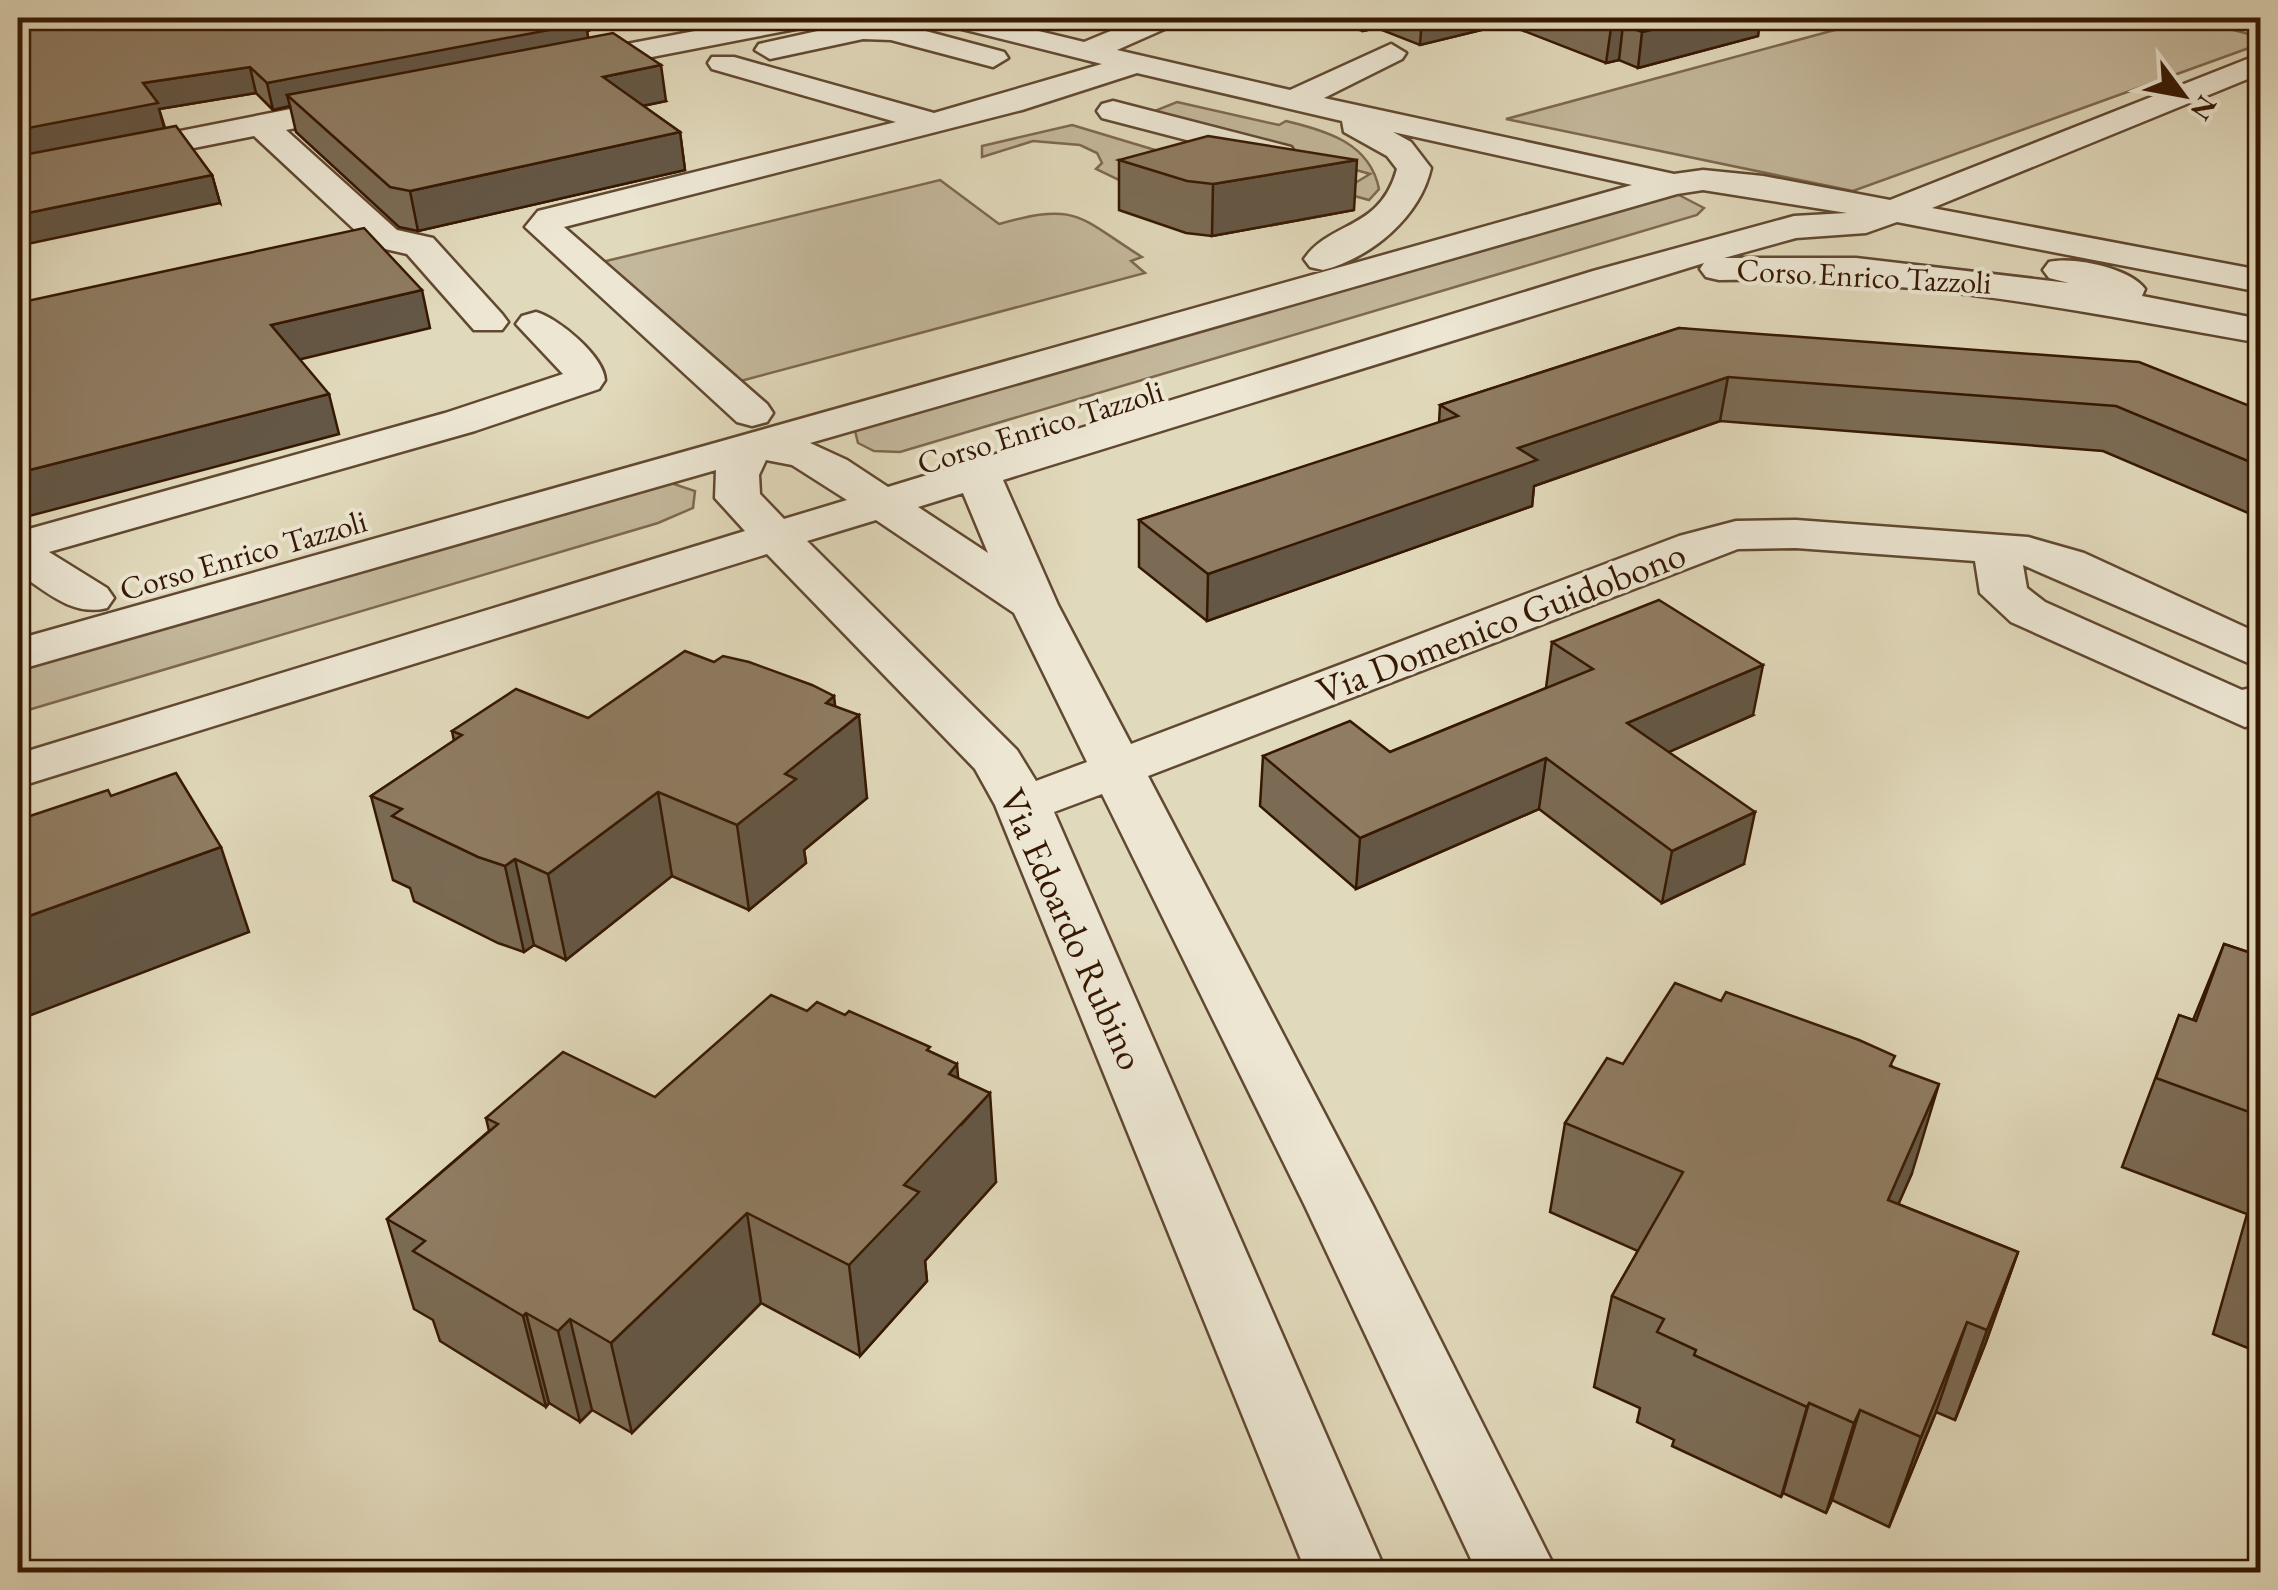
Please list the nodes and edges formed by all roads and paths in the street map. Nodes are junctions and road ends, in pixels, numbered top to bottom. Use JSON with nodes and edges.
{"nodes":[{"id":1,"x":952,"y":18,"type":"edge"},
{"id":2,"x":1159,"y":21,"type":"dead end"},
{"id":3,"x":803,"y":31,"type":"edge"},
{"id":4,"x":657,"y":47,"type":"junction"},
{"id":5,"x":1391,"y":53,"type":"dead end"},
{"id":6,"x":857,"y":60,"type":"dead end"},
{"id":7,"x":718,"y":62,"type":"junction"},
{"id":8,"x":2260,"y":63,"type":"edge"},
{"id":9,"x":1085,"y":67,"type":"junction"},
{"id":10,"x":525,"y":73,"type":"edge"},
{"id":11,"x":1213,"y":83,"type":"junction"},
{"id":12,"x":954,"y":87,"type":"dead end"},
{"id":13,"x":1125,"y":90,"type":"junction"},
{"id":14,"x":393,"y":99,"type":"edge"},
{"id":15,"x":1011,"y":103,"type":"junction"},
{"id":16,"x":1304,"y":103,"type":"junction"},
{"id":17,"x":1077,"y":120,"type":"dead end"},
{"id":18,"x":934,"y":123,"type":"junction"},
{"id":19,"x":261,"y":125,"type":"junction"},
{"id":20,"x":1042,"y":128,"type":"dead end"},
{"id":21,"x":927,"y":159,"type":"dead end"},
{"id":22,"x":1310,"y":162,"type":"edge"},
{"id":23,"x":18,"y":173,"type":"edge"},
{"id":24,"x":1624,"y":173,"type":"junction"},
{"id":25,"x":1674,"y":184,"type":"junction"},
{"id":26,"x":1765,"y":206,"type":"junction"},
{"id":27,"x":1892,"y":210,"type":"junction"},
{"id":28,"x":1846,"y":224,"type":"junction"},
{"id":29,"x":1322,"y":259,"type":"junction"},
{"id":30,"x":1606,"y":279,"type":"junction"},
{"id":31,"x":2260,"y":281,"type":"edge"},
{"id":32,"x":2121,"y":302,"type":"junction"},
{"id":33,"x":488,"y":322,"type":"dead end"},
{"id":34,"x":536,"y":324,"type":"dead end"},
{"id":35,"x":2260,"y":331,"type":"edge"},
{"id":36,"x":754,"y":429,"type":"junction"},
{"id":37,"x":979,"y":476,"type":"junction"},
{"id":38,"x":871,"y":493,"type":"junction"},
{"id":39,"x":763,"y":526,"type":"junction"},
{"id":40,"x":1996,"y":548,"type":"junction"},
{"id":41,"x":18,"y":549,"type":"edge"},
{"id":42,"x":225,"y":596,"type":"junction"},
{"id":43,"x":90,"y":598,"type":"junction"},
{"id":44,"x":1034,"y":605,"type":"junction"},
{"id":45,"x":18,"y":618,"type":"edge"},
{"id":46,"x":438,"y":642,"type":"junction"},
{"id":47,"x":314,"y":644,"type":"junction"},
{"id":48,"x":2260,"y":653,"type":"edge"},
{"id":49,"x":18,"y":655,"type":"edge"},
{"id":50,"x":2260,"y":702,"type":"edge"},
{"id":51,"x":18,"y":734,"type":"edge"},
{"id":52,"x":1117,"y":768,"type":"junction"},
{"id":53,"x":18,"y":771,"type":"edge"},
{"id":54,"x":1022,"y":805,"type":"junction"},
{"id":55,"x":1346,"y":1572,"type":"edge"},
{"id":56,"x":1518,"y":1572,"type":"edge"}],
"edges":[{"from":1,"to":9,"type":"street"},
{"from":2,"to":9,"type":"street"},
{"from":3,"to":4,"type":"street"},
{"from":3,"to":6,"type":"street"},
{"from":3,"to":7,"type":"street"},
{"from":3,"to":9,"type":"street"},
{"from":4,"to":7,"type":"street"},
{"from":4,"to":10,"type":"street"},
{"from":5,"to":16,"type":"street"},
{"from":7,"to":18,"type":"street"},
{"from":8,"to":27,"type":"street","name":"Corso Enrico Tazzoli"},
{"from":9,"to":13,"type":"street"},
{"from":9,"to":15,"type":"street"},
{"from":11,"to":13,"type":"street"},
{"from":11,"to":13,"type":"street","name":"Corso Enrico Tazzoli"},
{"from":11,"to":16,"type":"street","name":"Corso Enrico Tazzoli"},
{"from":12,"to":15,"type":"street"},
{"from":13,"to":17,"type":"street"},
{"from":13,"to":22,"type":"street"},
{"from":14,"to":19,"type":"street"},
{"from":15,"to":18,"type":"street"},
{"from":16,"to":24,"type":"street","name":"Corso Enrico Tazzoli"},
{"from":16,"to":29,"type":"street","name":"Corso Enrico Tazzoli"},
{"from":18,"to":36,"type":"street"},
{"from":19,"to":23,"type":"street"},
{"from":19,"to":33,"type":"street"},
{"from":20,"to":21,"type":"street"},
{"from":24,"to":25,"type":"street","name":"Corso Enrico Tazzoli"},
{"from":24,"to":29,"type":"street","name":"Corso Enrico Tazzoli"},
{"from":25,"to":26,"type":"street","name":"Corso Enrico Tazzoli"},
{"from":25,"to":27,"type":"street","name":"Corso Enrico Tazzoli"},
{"from":25,"to":36,"type":"street","name":"Corso Enrico Tazzoli"},
{"from":26,"to":28,"type":"street","name":"Corso Enrico Tazzoli"},
{"from":26,"to":38,"type":"street","name":"Corso Enrico Tazzoli"},
{"from":27,"to":28,"type":"street","name":"Corso Enrico Tazzoli"},
{"from":27,"to":31,"type":"street","name":"Corso Enrico Tazzoli"},
{"from":28,"to":30,"type":"street","name":"Corso Enrico Tazzoli"},
{"from":28,"to":32,"type":"street","name":"Corso Enrico Tazzoli"},
{"from":29,"to":36,"type":"street","name":"Corso Enrico Tazzoli"},
{"from":30,"to":32,"type":"street","name":"Corso Enrico Tazzoli"},
{"from":30,"to":37,"type":"street","name":"Corso Enrico Tazzoli"},
{"from":32,"to":35,"type":"street","name":"Corso Enrico Tazzoli"},
{"from":34,"to":41,"type":"street"},
{"from":36,"to":38,"type":"street"},
{"from":36,"to":39,"type":"street","name":"Via Edoardo Rubino"},
{"from":36,"to":42,"type":"street","name":"Corso Enrico Tazzoli"},
{"from":36,"to":43,"type":"street","name":"Corso Enrico Tazzoli"},
{"from":37,"to":38,"type":"street","name":"Corso Enrico Tazzoli"},
{"from":37,"to":44,"type":"street"},
{"from":38,"to":39,"type":"street","name":"Corso Enrico Tazzoli"},
{"from":38,"to":44,"type":"street"},
{"from":39,"to":46,"type":"street","name":"Corso Enrico Tazzoli"},
{"from":39,"to":47,"type":"street","name":"Corso Enrico Tazzoli"},
{"from":39,"to":54,"type":"street","name":"Via Edoardo Rubino"},
{"from":40,"to":48,"type":"street","name":"Via Domenico Guidobono"},
{"from":40,"to":50,"type":"street"},
{"from":40,"to":52,"type":"street","name":"Via Domenico Guidobono"},
{"from":41,"to":43,"type":"street"},
{"from":42,"to":43,"type":"street","name":"Corso Enrico Tazzoli"},
{"from":42,"to":49,"type":"street","name":"Corso Enrico Tazzoli"},
{"from":43,"to":45,"type":"street","name":"Corso Enrico Tazzoli"},
{"from":44,"to":52,"type":"street"},
{"from":46,"to":47,"type":"street","name":"Corso Enrico Tazzoli"},
{"from":46,"to":53,"type":"street","name":"Corso Enrico Tazzoli"},
{"from":47,"to":51,"type":"street","name":"Corso Enrico Tazzoli"},
{"from":52,"to":54,"type":"street","name":"Via Domenico Guidobono"},
{"from":52,"to":56,"type":"street"},
{"from":54,"to":55,"type":"street","name":"Via Edoardo Rubino"}]}
